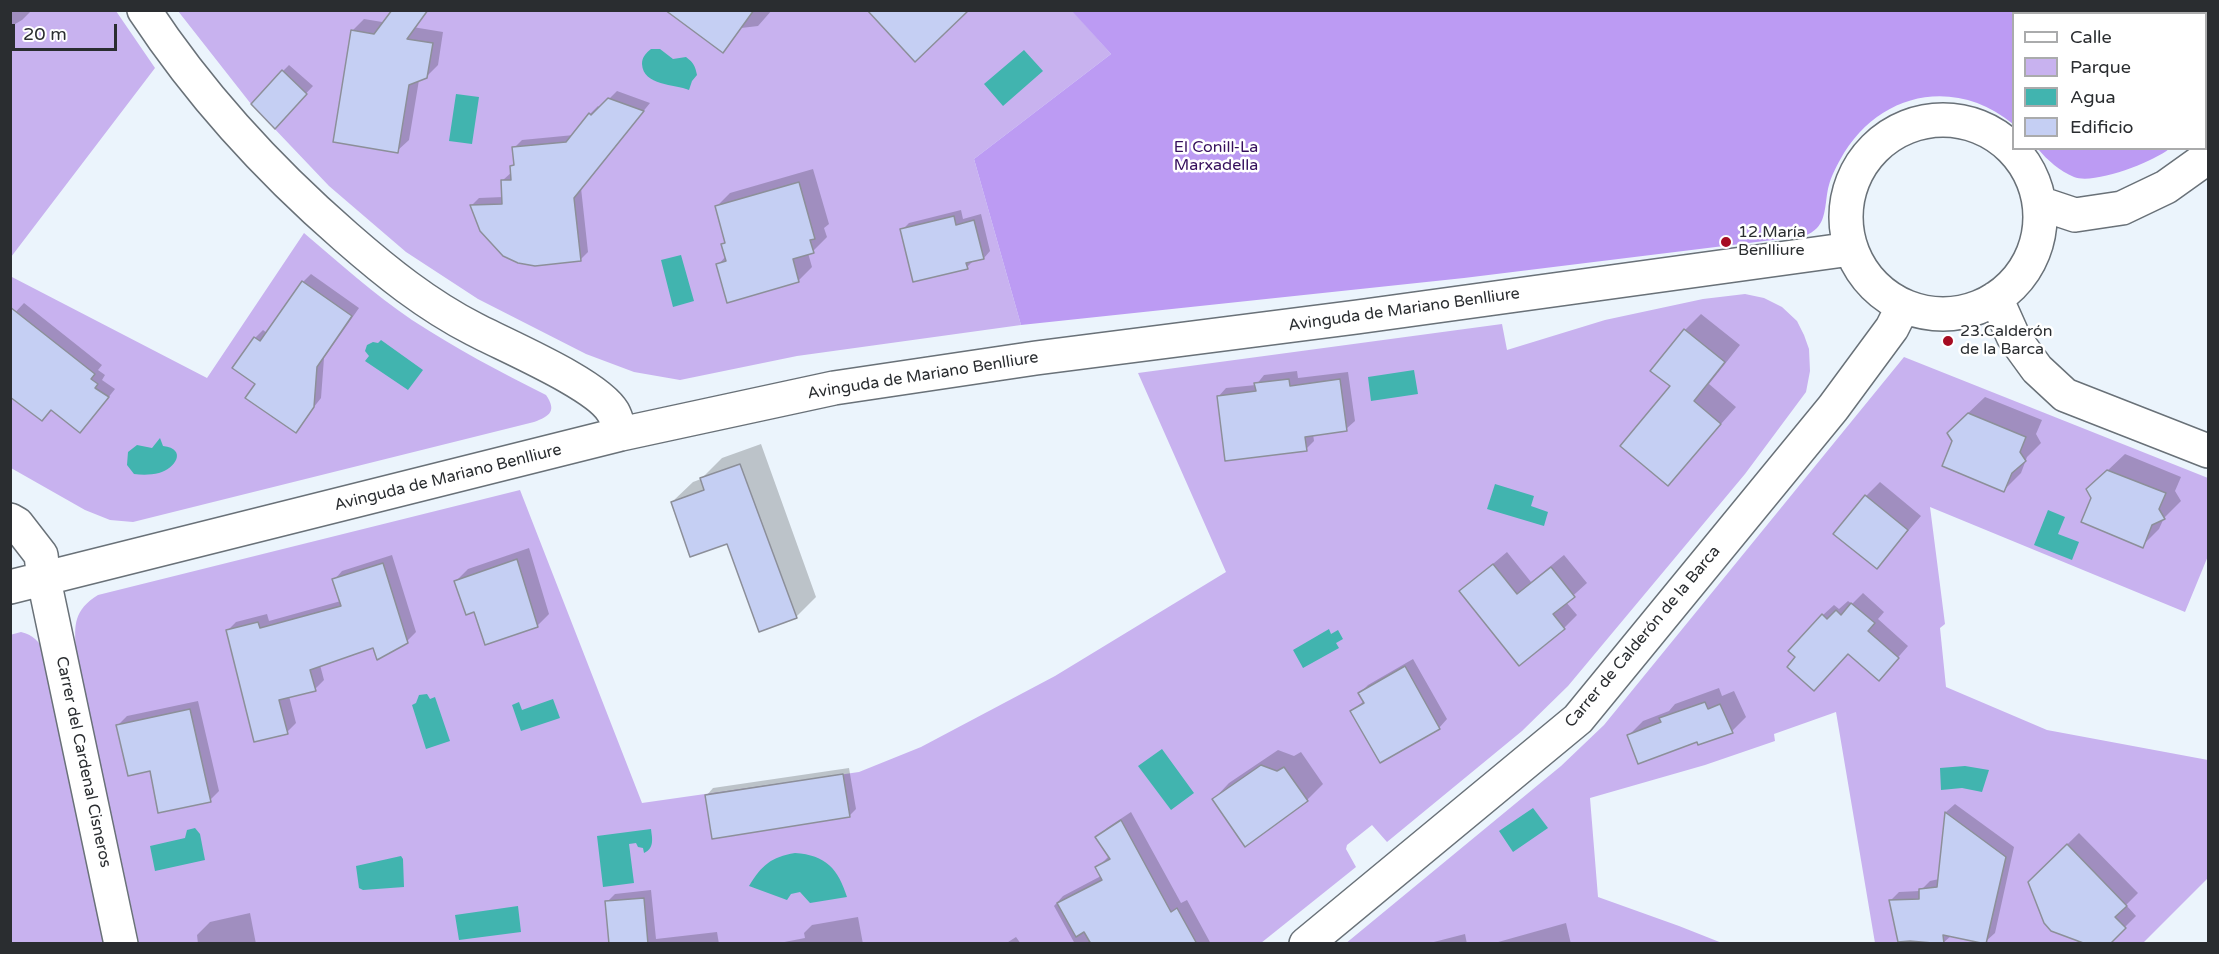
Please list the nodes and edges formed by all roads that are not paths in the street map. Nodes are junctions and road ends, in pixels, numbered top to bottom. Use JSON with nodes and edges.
{"nodes":[{"id":1,"x":144,"y":10,"type":"edge"},
{"id":2,"x":2012,"y":150,"type":"edge"},
{"id":3,"x":2012,"y":150,"type":"edge"},
{"id":4,"x":2208,"y":154,"type":"edge"},
{"id":5,"x":2039,"y":203,"type":"junction"},
{"id":6,"x":1851,"y":249,"type":"junction"},
{"id":7,"x":1996,"y":298,"type":"junction"},
{"id":8,"x":1903,"y":306,"type":"junction"},
{"id":9,"x":621,"y":434,"type":"junction"},
{"id":10,"x":2208,"y":451,"type":"edge"},
{"id":11,"x":10,"y":520,"type":"edge"},
{"id":12,"x":44,"y":580,"type":"junction"},
{"id":13,"x":10,"y":587,"type":"edge"},
{"id":14,"x":121,"y":944,"type":"edge"},
{"id":15,"x":1306,"y":944,"type":"edge"}],
"edges":[{"from":1,"to":9,"type":"street"},
{"from":2,"to":5,"type":"street"},
{"from":3,"to":6,"type":"street"},
{"from":4,"to":5,"type":"street"},
{"from":5,"to":7,"type":"street"},
{"from":6,"to":8,"type":"street"},
{"from":6,"to":9,"type":"street","name":"Avinguda de Mariano Benlliure"},
{"from":7,"to":8,"type":"street"},
{"from":7,"to":10,"type":"street"},
{"from":8,"to":15,"type":"street","name":"Carrer de Calderón de la Barca"},
{"from":9,"to":12,"type":"street","name":"Avinguda de Mariano Benlliure"},
{"from":11,"to":12,"type":"street","name":"Carrer del Cardenal Cisneros"},
{"from":12,"to":13,"type":"street","name":"Avinguda de Mariano Benlliure"},
{"from":12,"to":14,"type":"street","name":"Carrer del Cardenal Cisneros"}]}
